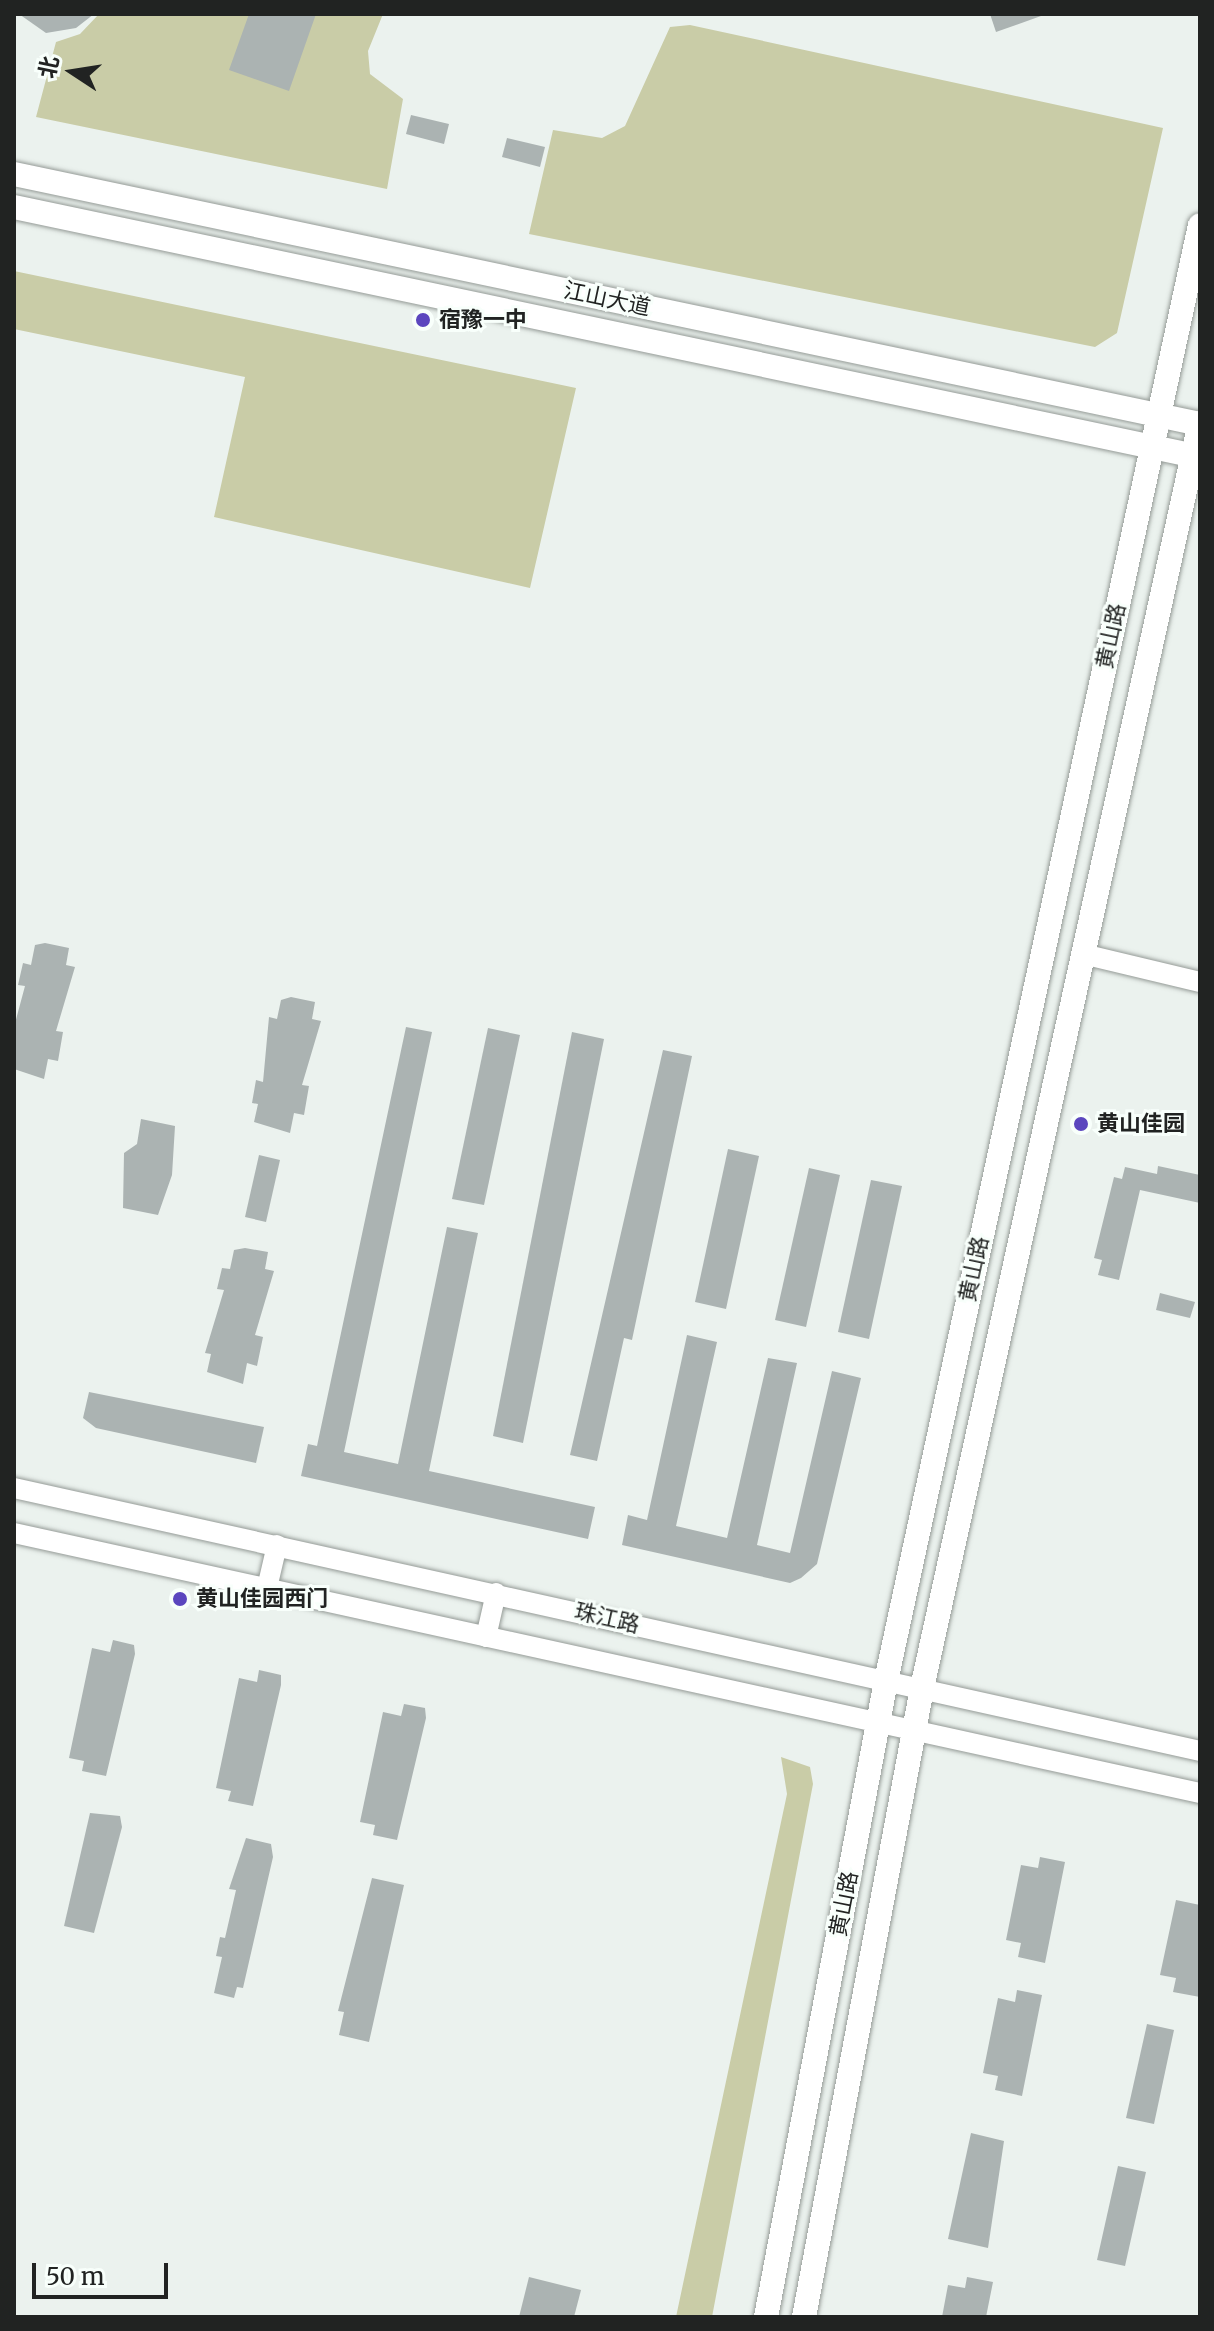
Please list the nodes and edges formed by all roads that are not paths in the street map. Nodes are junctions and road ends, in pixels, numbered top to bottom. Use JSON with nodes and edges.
{"nodes":[{"id":1,"x":14,"y":174,"type":"edge"},
{"id":2,"x":14,"y":207,"type":"edge"},
{"id":3,"x":1200,"y":225,"type":"edge"},
{"id":4,"x":1159,"y":415,"type":"junction"},
{"id":5,"x":1200,"y":424,"type":"edge"},
{"id":6,"x":1152,"y":447,"type":"junction"},
{"id":7,"x":1196,"y":456,"type":"edge"},
{"id":8,"x":1083,"y":954,"type":"junction"},
{"id":9,"x":1200,"y":982,"type":"edge"},
{"id":10,"x":14,"y":1488,"type":"edge"},
{"id":11,"x":14,"y":1533,"type":"edge"},
{"id":12,"x":277,"y":1545,"type":"junction"},
{"id":13,"x":267,"y":1588,"type":"junction"},
{"id":14,"x":496,"y":1593,"type":"junction"},
{"id":15,"x":486,"y":1637,"type":"junction"},
{"id":16,"x":886,"y":1681,"type":"junction"},
{"id":17,"x":922,"y":1688,"type":"junction"},
{"id":18,"x":878,"y":1721,"type":"junction"},
{"id":19,"x":915,"y":1728,"type":"junction"},
{"id":20,"x":1200,"y":1751,"type":"edge"},
{"id":21,"x":1200,"y":1793,"type":"edge"},
{"id":22,"x":766,"y":2317,"type":"edge"},
{"id":23,"x":804,"y":2317,"type":"edge"}],
"edges":[{"from":1,"to":4,"type":"main road","name":"江山大道"},
{"from":2,"to":6,"type":"main road","name":"江山大道"},
{"from":3,"to":4,"type":"main road","name":"黄山路"},
{"from":4,"to":5,"type":"main road","name":"江山大道"},
{"from":4,"to":6,"type":"main road","name":"黄山路"},
{"from":5,"to":7,"type":"main road","name":"黄山路"},
{"from":6,"to":7,"type":"main road","name":"江山大道"},
{"from":6,"to":16,"type":"main road","name":"黄山路"},
{"from":7,"to":8,"type":"main road","name":"黄山路"},
{"from":8,"to":9,"type":"street"},
{"from":8,"to":17,"type":"main road","name":"黄山路"},
{"from":10,"to":12,"type":"street","name":"珠江路"},
{"from":11,"to":13,"type":"street","name":"珠江路"},
{"from":12,"to":13,"type":"street"},
{"from":12,"to":14,"type":"street","name":"珠江路"},
{"from":13,"to":15,"type":"street","name":"珠江路"},
{"from":14,"to":15,"type":"street"},
{"from":14,"to":16,"type":"street","name":"珠江路"},
{"from":15,"to":18,"type":"street","name":"珠江路"},
{"from":16,"to":17,"type":"street","name":"珠江路"},
{"from":16,"to":18,"type":"main road","name":"黄山路"},
{"from":17,"to":19,"type":"main road","name":"黄山路"},
{"from":17,"to":20,"type":"street","name":"珠江路"},
{"from":18,"to":19,"type":"street","name":"珠江路"},
{"from":18,"to":22,"type":"main road","name":"黄山路"},
{"from":19,"to":21,"type":"street","name":"珠江路"},
{"from":19,"to":23,"type":"main road","name":"黄山路"}]}
